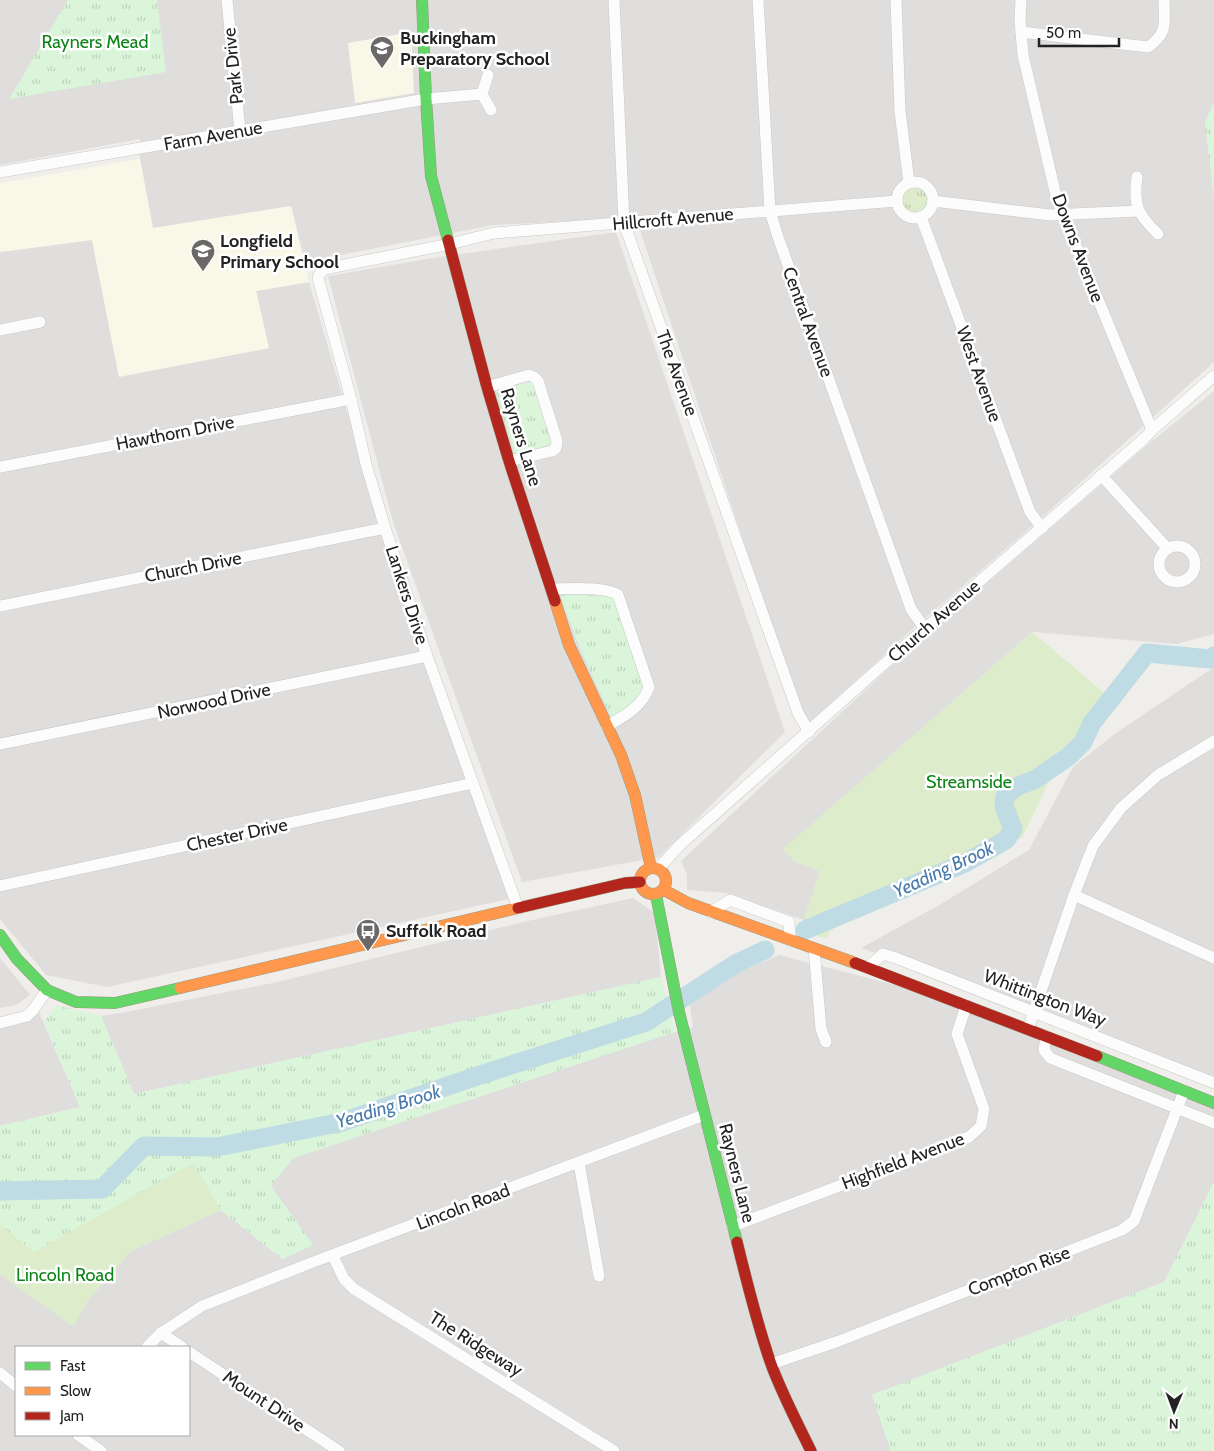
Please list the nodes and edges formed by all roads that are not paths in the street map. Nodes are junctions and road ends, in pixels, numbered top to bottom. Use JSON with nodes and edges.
{"nodes":[{"id":1,"x":227,"y":0,"type":"edge"},
{"id":2,"x":422,"y":0,"type":"edge"},
{"id":3,"x":614,"y":0,"type":"edge"},
{"id":4,"x":758,"y":0,"type":"edge"},
{"id":5,"x":896,"y":0,"type":"edge"},
{"id":6,"x":1021,"y":0,"type":"edge"},
{"id":7,"x":1164,"y":0,"type":"edge"},
{"id":8,"x":1021,"y":32,"type":"junction"},
{"id":9,"x":488,"y":75,"type":"dead end"},
{"id":10,"x":482,"y":94,"type":"junction"},
{"id":11,"x":426,"y":99,"type":"junction"},
{"id":12,"x":491,"y":110,"type":"dead end"},
{"id":13,"x":240,"y":131,"type":"junction"},
{"id":14,"x":0,"y":172,"type":"edge"},
{"id":15,"x":1137,"y":177,"type":"dead end"},
{"id":16,"x":909,"y":183,"type":"junction"},
{"id":17,"x":897,"y":201,"type":"junction"},
{"id":18,"x":933,"y":201,"type":"junction"},
{"id":19,"x":770,"y":211,"type":"junction"},
{"id":20,"x":1139,"y":211,"type":"junction"},
{"id":21,"x":1062,"y":215,"type":"junction"},
{"id":22,"x":921,"y":217,"type":"junction"},
{"id":23,"x":624,"y":224,"type":"junction"},
{"id":24,"x":1158,"y":234,"type":"dead end"},
{"id":25,"x":450,"y":244,"type":"junction"},
{"id":26,"x":319,"y":274,"type":"joint"},
{"id":27,"x":40,"y":322,"type":"dead end"},
{"id":28,"x":0,"y":330,"type":"edge"},
{"id":29,"x":1214,"y":376,"type":"edge"},
{"id":30,"x":487,"y":387,"type":"junction"},
{"id":31,"x":351,"y":399,"type":"junction"},
{"id":32,"x":1152,"y":430,"type":"junction"},
{"id":33,"x":509,"y":461,"type":"junction"},
{"id":34,"x":0,"y":467,"type":"edge"},
{"id":35,"x":1101,"y":475,"type":"junction"},
{"id":36,"x":385,"y":528,"type":"junction"},
{"id":37,"x":1042,"y":528,"type":"junction"},
{"id":38,"x":1168,"y":549,"type":"dead end"},
{"id":39,"x":551,"y":589,"type":"junction"},
{"id":40,"x":0,"y":606,"type":"edge"},
{"id":41,"x":925,"y":629,"type":"junction"},
{"id":42,"x":427,"y":656,"type":"junction"},
{"id":43,"x":608,"y":726,"type":"junction"},
{"id":44,"x":809,"y":732,"type":"junction"},
{"id":45,"x":1214,"y":740,"type":"edge"},
{"id":46,"x":0,"y":744,"type":"edge"},
{"id":47,"x":474,"y":783,"type":"junction"},
{"id":48,"x":646,"y":847,"type":"junction"},
{"id":49,"x":670,"y":855,"type":"junction"},
{"id":50,"x":655,"y":868,"type":"junction"},
{"id":51,"x":640,"y":882,"type":"junction"},
{"id":52,"x":0,"y":886,"type":"edge"},
{"id":53,"x":660,"y":892,"type":"junction"},
{"id":54,"x":1074,"y":895,"type":"junction"},
{"id":55,"x":684,"y":901,"type":"junction"},
{"id":56,"x":518,"y":908,"type":"junction"},
{"id":57,"x":711,"y":912,"type":"junction"},
{"id":58,"x":661,"y":922,"type":"junction"},
{"id":59,"x":0,"y":935,"type":"edge"},
{"id":60,"x":790,"y":940,"type":"junction"},
{"id":61,"x":814,"y":949,"type":"junction"},
{"id":62,"x":1214,"y":958,"type":"edge"},
{"id":63,"x":867,"y":968,"type":"junction"},
{"id":64,"x":47,"y":990,"type":"junction"},
{"id":65,"x":966,"y":1006,"type":"junction"},
{"id":66,"x":1033,"y":1011,"type":"junction"},
{"id":67,"x":0,"y":1023,"type":"edge"},
{"id":68,"x":1028,"y":1029,"type":"junction"},
{"id":69,"x":1046,"y":1036,"type":"junction"},
{"id":70,"x":826,"y":1042,"type":"dead end"},
{"id":71,"x":1214,"y":1083,"type":"edge"},
{"id":72,"x":1184,"y":1091,"type":"junction"},
{"id":73,"x":1214,"y":1104,"type":"edge"},
{"id":74,"x":1177,"y":1108,"type":"junction"},
{"id":75,"x":704,"y":1115,"type":"junction"},
{"id":76,"x":1214,"y":1123,"type":"edge"},
{"id":77,"x":579,"y":1163,"type":"junction"},
{"id":78,"x":733,"y":1226,"type":"junction"},
{"id":79,"x":333,"y":1256,"type":"junction"},
{"id":80,"x":599,"y":1276,"type":"dead end"},
{"id":81,"x":161,"y":1333,"type":"junction"},
{"id":82,"x":148,"y":1346,"type":"edge"},
{"id":83,"x":180,"y":1346,"type":"edge"},
{"id":84,"x":190,"y":1353,"type":"edge"},
{"id":85,"x":771,"y":1364,"type":"junction"},
{"id":86,"x":0,"y":1373,"type":"edge"},
{"id":87,"x":15,"y":1385,"type":"edge"},
{"id":88,"x":79,"y":1436,"type":"edge"},
{"id":89,"x":101,"y":1451,"type":"edge"},
{"id":90,"x":339,"y":1451,"type":"edge"},
{"id":91,"x":614,"y":1451,"type":"edge"},
{"id":92,"x":810,"y":1451,"type":"edge"}],
"edges":[{"from":1,"to":13,"type":"street","name":"Park Drive"},
{"from":2,"to":11,"type":"street","name":"Rayners Lane"},
{"from":3,"to":23,"type":"street","name":"The Avenue"},
{"from":4,"to":19,"type":"street","name":"Central Avenue"},
{"from":5,"to":16,"type":"street"},
{"from":6,"to":8,"type":"street","name":"Downs Avenue"},
{"from":7,"to":8,"type":"street"},
{"from":8,"to":21,"type":"street","name":"Downs Avenue"},
{"from":9,"to":10,"type":"street"},
{"from":10,"to":11,"type":"street","name":"Farm Avenue"},
{"from":10,"to":12,"type":"street"},
{"from":11,"to":13,"type":"street","name":"Farm Avenue"},
{"from":11,"to":25,"type":"street","name":"Rayners Lane"},
{"from":13,"to":14,"type":"street","name":"Farm Avenue"},
{"from":15,"to":20,"type":"street"},
{"from":16,"to":17,"type":"street"},
{"from":16,"to":18,"type":"street"},
{"from":17,"to":19,"type":"street","name":"Hillcroft Avenue"},
{"from":17,"to":22,"type":"street"},
{"from":18,"to":21,"type":"street"},
{"from":18,"to":22,"type":"street"},
{"from":19,"to":23,"type":"street","name":"Hillcroft Avenue"},
{"from":19,"to":41,"type":"street","name":"Central Avenue"},
{"from":20,"to":21,"type":"street"},
{"from":20,"to":24,"type":"street"},
{"from":21,"to":32,"type":"street","name":"Downs Avenue"},
{"from":22,"to":37,"type":"street","name":"West Avenue"},
{"from":23,"to":25,"type":"street","name":"Hillcroft Avenue"},
{"from":23,"to":44,"type":"street","name":"The Avenue"},
{"from":25,"to":26,"type":"street","name":"Hillcroft Avenue"},
{"from":25,"to":30,"type":"street","name":"Rayners Lane"},
{"from":26,"to":31,"type":"street","name":"Lankers Drive"},
{"from":27,"to":28,"type":"street"},
{"from":29,"to":32,"type":"street","name":"Church Avenue"},
{"from":30,"to":33,"type":"street","name":"Rayners Lane"},
{"from":30,"to":33,"type":"street"},
{"from":31,"to":34,"type":"street","name":"Hawthorn Drive"},
{"from":31,"to":36,"type":"street","name":"Lankers Drive"},
{"from":32,"to":35,"type":"street","name":"Church Avenue"},
{"from":33,"to":39,"type":"street","name":"Rayners Lane"},
{"from":35,"to":37,"type":"street","name":"Church Avenue"},
{"from":35,"to":38,"type":"street"},
{"from":36,"to":40,"type":"street","name":"Church Drive"},
{"from":36,"to":42,"type":"street","name":"Lankers Drive"},
{"from":37,"to":41,"type":"street","name":"Church Avenue"},
{"from":39,"to":43,"type":"street","name":"Rayners Lane"},
{"from":39,"to":43,"type":"street"},
{"from":41,"to":44,"type":"street","name":"Church Avenue"},
{"from":42,"to":46,"type":"street","name":"Norwood Drive"},
{"from":42,"to":47,"type":"street","name":"Lankers Drive"},
{"from":43,"to":48,"type":"street","name":"Rayners Lane"},
{"from":44,"to":49,"type":"street","name":"Church Avenue"},
{"from":45,"to":54,"type":"street"},
{"from":47,"to":52,"type":"street","name":"Chester Drive"},
{"from":47,"to":56,"type":"street","name":"Lankers Drive"},
{"from":48,"to":49,"type":"street"},
{"from":48,"to":50,"type":"street","name":"Rayners Lane"},
{"from":49,"to":50,"type":"street","name":"Church Avenue"},
{"from":50,"to":51,"type":"street"},
{"from":50,"to":53,"type":"street","name":"Rayners Lane"},
{"from":51,"to":53,"type":"street"},
{"from":51,"to":56,"type":"street"},
{"from":53,"to":55,"type":"street","name":"Whittington Way"},
{"from":53,"to":58,"type":"street","name":"Rayners Lane"},
{"from":54,"to":62,"type":"street"},
{"from":54,"to":66,"type":"street"},
{"from":55,"to":57,"type":"street","name":"Whittington Way"},
{"from":55,"to":58,"type":"street"},
{"from":56,"to":64,"type":"street"},
{"from":57,"to":60,"type":"street","name":"Whittington Way"},
{"from":57,"to":60,"type":"street"},
{"from":58,"to":75,"type":"street","name":"Rayners Lane"},
{"from":59,"to":64,"type":"street"},
{"from":60,"to":61,"type":"street","name":"Whittington Way"},
{"from":61,"to":63,"type":"street","name":"Whittington Way"},
{"from":61,"to":70,"type":"street"},
{"from":63,"to":65,"type":"street","name":"Whittington Way"},
{"from":63,"to":66,"type":"street","name":"Whittington Way"},
{"from":64,"to":67,"type":"street"},
{"from":65,"to":68,"type":"street","name":"Whittington Way"},
{"from":65,"to":78,"type":"street","name":"Highfield Avenue"},
{"from":66,"to":68,"type":"street"},
{"from":66,"to":71,"type":"street","name":"Whittington Way"},
{"from":68,"to":69,"type":"street","name":"Whittington Way"},
{"from":69,"to":72,"type":"street","name":"Whittington Way"},
{"from":69,"to":74,"type":"street","name":"Whittington Way"},
{"from":72,"to":73,"type":"street","name":"Whittington Way"},
{"from":72,"to":74,"type":"street","name":"Compton Rise"},
{"from":74,"to":76,"type":"street","name":"Whittington Way"},
{"from":74,"to":85,"type":"street","name":"Compton Rise"},
{"from":75,"to":77,"type":"street","name":"Lincoln Road"},
{"from":75,"to":78,"type":"street","name":"Rayners Lane"},
{"from":77,"to":79,"type":"street","name":"Lincoln Road"},
{"from":77,"to":80,"type":"street"},
{"from":78,"to":85,"type":"street","name":"Rayners Lane"},
{"from":79,"to":81,"type":"street","name":"Lincoln Road"},
{"from":79,"to":91,"type":"street","name":"The Ridgeway"},
{"from":81,"to":82,"type":"street","name":"Lincoln Road"},
{"from":81,"to":83,"type":"street"},
{"from":84,"to":90,"type":"street","name":"Mount Drive"},
{"from":85,"to":92,"type":"street","name":"Rayners Lane"},
{"from":86,"to":87,"type":"street"},
{"from":88,"to":89,"type":"street"}]}
